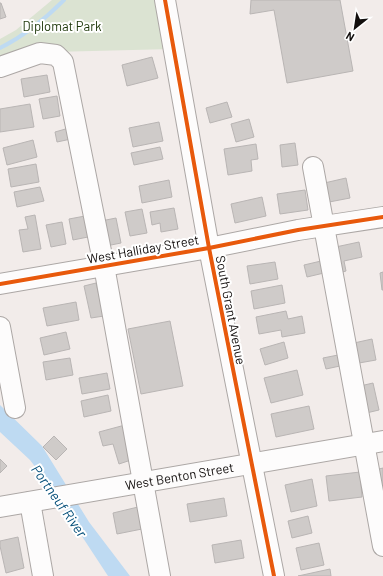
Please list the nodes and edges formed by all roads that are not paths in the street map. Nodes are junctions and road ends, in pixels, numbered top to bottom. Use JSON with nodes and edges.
{"nodes":[{"id":1,"x":165,"y":0,"type":"edge"},
{"id":2,"x":0,"y":67,"type":"edge"},
{"id":3,"x":313,"y":167,"type":"dead end"},
{"id":4,"x":383,"y":218,"type":"edge"},
{"id":5,"x":324,"y":226,"type":"junction"},
{"id":6,"x":209,"y":248,"type":"junction"},
{"id":7,"x":104,"y":266,"type":"junction"},
{"id":8,"x":0,"y":284,"type":"edge"},
{"id":9,"x":0,"y":327,"type":"edge"},
{"id":10,"x":15,"y":408,"type":"dead end"},
{"id":11,"x":374,"y":442,"type":"edge"},
{"id":12,"x":250,"y":463,"type":"junction"},
{"id":13,"x":143,"y":482,"type":"junction"},
{"id":14,"x":39,"y":500,"type":"junction"},
{"id":15,"x":0,"y":507,"type":"edge"},
{"id":16,"x":383,"y":546,"type":"edge"},
{"id":17,"x":43,"y":576,"type":"edge"},
{"id":18,"x":160,"y":576,"type":"edge"},
{"id":19,"x":274,"y":576,"type":"edge"}],
"edges":[{"from":1,"to":6,"type":"street","name":"South Grant Avenue"},
{"from":2,"to":7,"type":"street"},
{"from":3,"to":5,"type":"street"},
{"from":4,"to":5,"type":"street","name":"West Halliday Street"},
{"from":5,"to":6,"type":"street","name":"West Halliday Street"},
{"from":5,"to":11,"type":"street"},
{"from":6,"to":7,"type":"street","name":"West Halliday Street"},
{"from":6,"to":12,"type":"street","name":"South Grant Avenue"},
{"from":7,"to":8,"type":"street","name":"West Halliday Street"},
{"from":7,"to":13,"type":"street"},
{"from":9,"to":10,"type":"street"},
{"from":11,"to":12,"type":"street","name":"West Benton Street"},
{"from":11,"to":16,"type":"street"},
{"from":12,"to":13,"type":"street","name":"West Benton Street"},
{"from":12,"to":19,"type":"street","name":"South Grant Avenue"},
{"from":13,"to":14,"type":"street","name":"West Benton Street"},
{"from":13,"to":18,"type":"street"},
{"from":14,"to":15,"type":"street","name":"West Benton Street"},
{"from":14,"to":17,"type":"street"}]}
